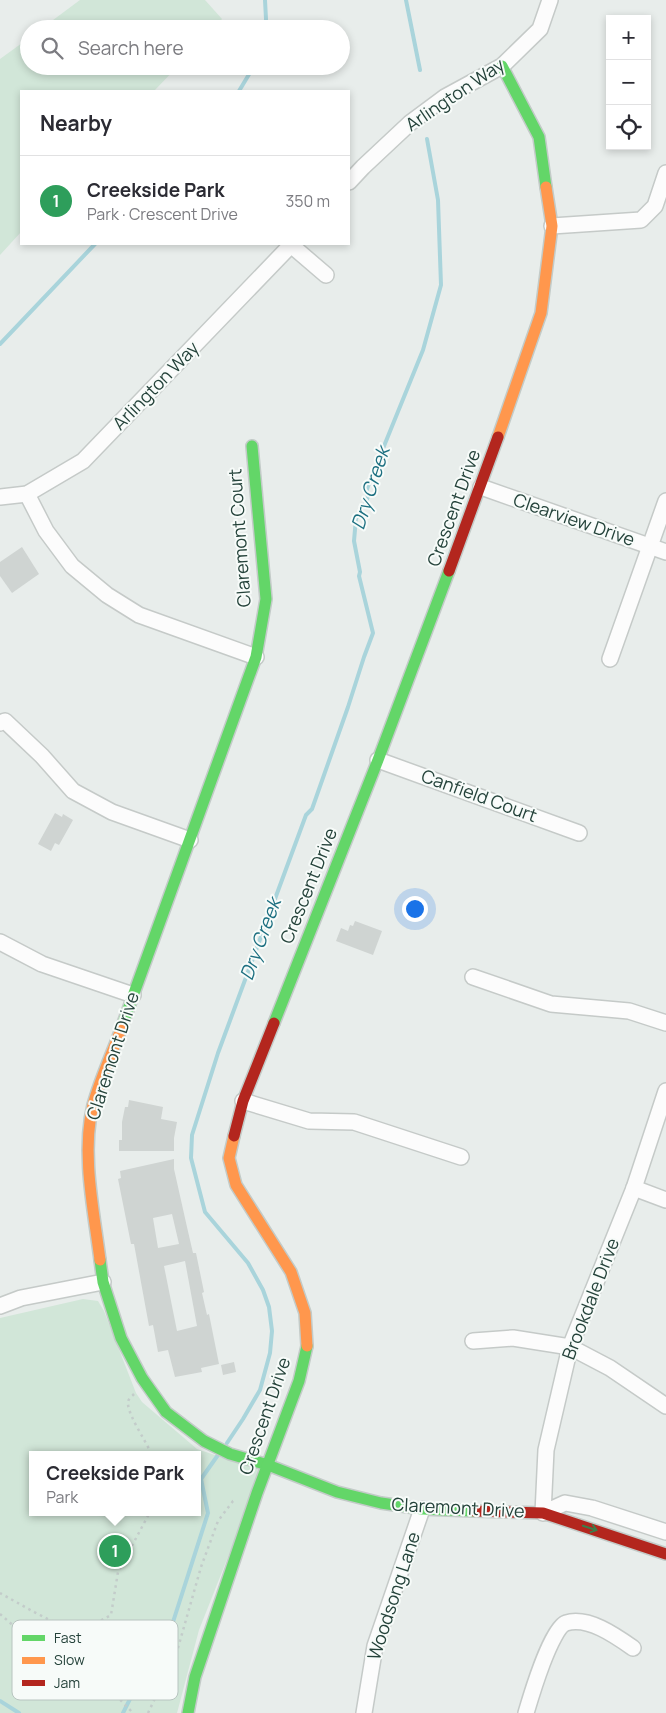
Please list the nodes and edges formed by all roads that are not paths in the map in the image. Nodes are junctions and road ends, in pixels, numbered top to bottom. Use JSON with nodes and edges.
{"nodes":[{"id":1,"x":550,"y":0,"type":"edge"},
{"id":2,"x":502,"y":66,"type":"junction"},
{"id":3,"x":666,"y":173,"type":"edge"},
{"id":4,"x":350,"y":181,"type":"edge"},
{"id":5,"x":552,"y":226,"type":"junction"},
{"id":6,"x":292,"y":245,"type":"edge"},
{"id":7,"x":326,"y":275,"type":"dead end"},
{"id":8,"x":252,"y":446,"type":"dead end"},
{"id":9,"x":481,"y":487,"type":"junction"},
{"id":10,"x":27,"y":494,"type":"junction"},
{"id":11,"x":0,"y":497,"type":"edge"},
{"id":12,"x":666,"y":501,"type":"edge"},
{"id":13,"x":650,"y":547,"type":"junction"},
{"id":14,"x":666,"y":552,"type":"edge"},
{"id":15,"x":256,"y":657,"type":"junction"},
{"id":16,"x":610,"y":658,"type":"dead end"},
{"id":17,"x":0,"y":723,"type":"edge"},
{"id":18,"x":378,"y":760,"type":"junction"},
{"id":19,"x":579,"y":833,"type":"dead end"},
{"id":20,"x":190,"y":840,"type":"junction"},
{"id":21,"x":0,"y":942,"type":"edge"},
{"id":22,"x":474,"y":977,"type":"dead end"},
{"id":23,"x":133,"y":995,"type":"junction"},
{"id":24,"x":666,"y":1023,"type":"edge"},
{"id":25,"x":666,"y":1092,"type":"edge"},
{"id":26,"x":243,"y":1101,"type":"junction"},
{"id":27,"x":462,"y":1158,"type":"dead end"},
{"id":28,"x":634,"y":1188,"type":"junction"},
{"id":29,"x":666,"y":1200,"type":"edge"},
{"id":30,"x":103,"y":1282,"type":"junction"},
{"id":31,"x":0,"y":1306,"type":"edge"},
{"id":32,"x":473,"y":1341,"type":"dead end"},
{"id":33,"x":570,"y":1347,"type":"junction"},
{"id":34,"x":666,"y":1406,"type":"edge"},
{"id":35,"x":268,"y":1465,"type":"junction"},
{"id":36,"x":422,"y":1509,"type":"junction"},
{"id":37,"x":543,"y":1513,"type":"junction"},
{"id":38,"x":666,"y":1532,"type":"edge"},
{"id":39,"x":666,"y":1554,"type":"edge"},
{"id":40,"x":633,"y":1648,"type":"dead end"},
{"id":41,"x":188,"y":1713,"type":"edge"},
{"id":42,"x":364,"y":1713,"type":"edge"},
{"id":43,"x":526,"y":1713,"type":"edge"}],
"edges":[{"from":1,"to":2,"type":"street","name":"Arlington Way"},
{"from":2,"to":4,"type":"street","name":"Arlington Way"},
{"from":2,"to":5,"type":"street","name":"Crescent Drive"},
{"from":3,"to":5,"type":"street"},
{"from":5,"to":9,"type":"street","name":"Crescent Drive"},
{"from":6,"to":7,"type":"street"},
{"from":6,"to":10,"type":"street","name":"Arlington Way"},
{"from":8,"to":15,"type":"street","name":"Claremont Court"},
{"from":9,"to":13,"type":"street","name":"Clearview Drive"},
{"from":9,"to":18,"type":"street","name":"Crescent Drive"},
{"from":10,"to":11,"type":"street","name":"Arlington Way"},
{"from":10,"to":15,"type":"street"},
{"from":12,"to":13,"type":"street"},
{"from":13,"to":14,"type":"street","name":"Clearview Drive"},
{"from":13,"to":16,"type":"street"},
{"from":15,"to":20,"type":"street","name":"Claremont Drive"},
{"from":17,"to":20,"type":"street"},
{"from":18,"to":19,"type":"street","name":"Canfield Court"},
{"from":18,"to":26,"type":"street","name":"Crescent Drive"},
{"from":20,"to":23,"type":"street","name":"Claremont Drive"},
{"from":21,"to":23,"type":"street"},
{"from":22,"to":24,"type":"street"},
{"from":23,"to":30,"type":"street","name":"Claremont Drive"},
{"from":25,"to":28,"type":"street","name":"Brookdale Drive"},
{"from":26,"to":27,"type":"street"},
{"from":26,"to":35,"type":"street","name":"Crescent Drive"},
{"from":28,"to":29,"type":"street"},
{"from":28,"to":33,"type":"street","name":"Brookdale Drive"},
{"from":30,"to":31,"type":"street"},
{"from":30,"to":35,"type":"street","name":"Claremont Drive"},
{"from":32,"to":33,"type":"street"},
{"from":33,"to":34,"type":"street"},
{"from":33,"to":37,"type":"street","name":"Brookdale Drive"},
{"from":35,"to":36,"type":"street","name":"Claremont Drive"},
{"from":35,"to":41,"type":"street","name":"Crescent Drive"},
{"from":36,"to":37,"type":"street","name":"Claremont Drive"},
{"from":36,"to":42,"type":"street","name":"Woodsong Lane"},
{"from":37,"to":38,"type":"street","name":"Claremont Drive"},
{"from":37,"to":39,"type":"street","name":"Claremont Drive","one_way":true},
{"from":40,"to":43,"type":"street"}]}
